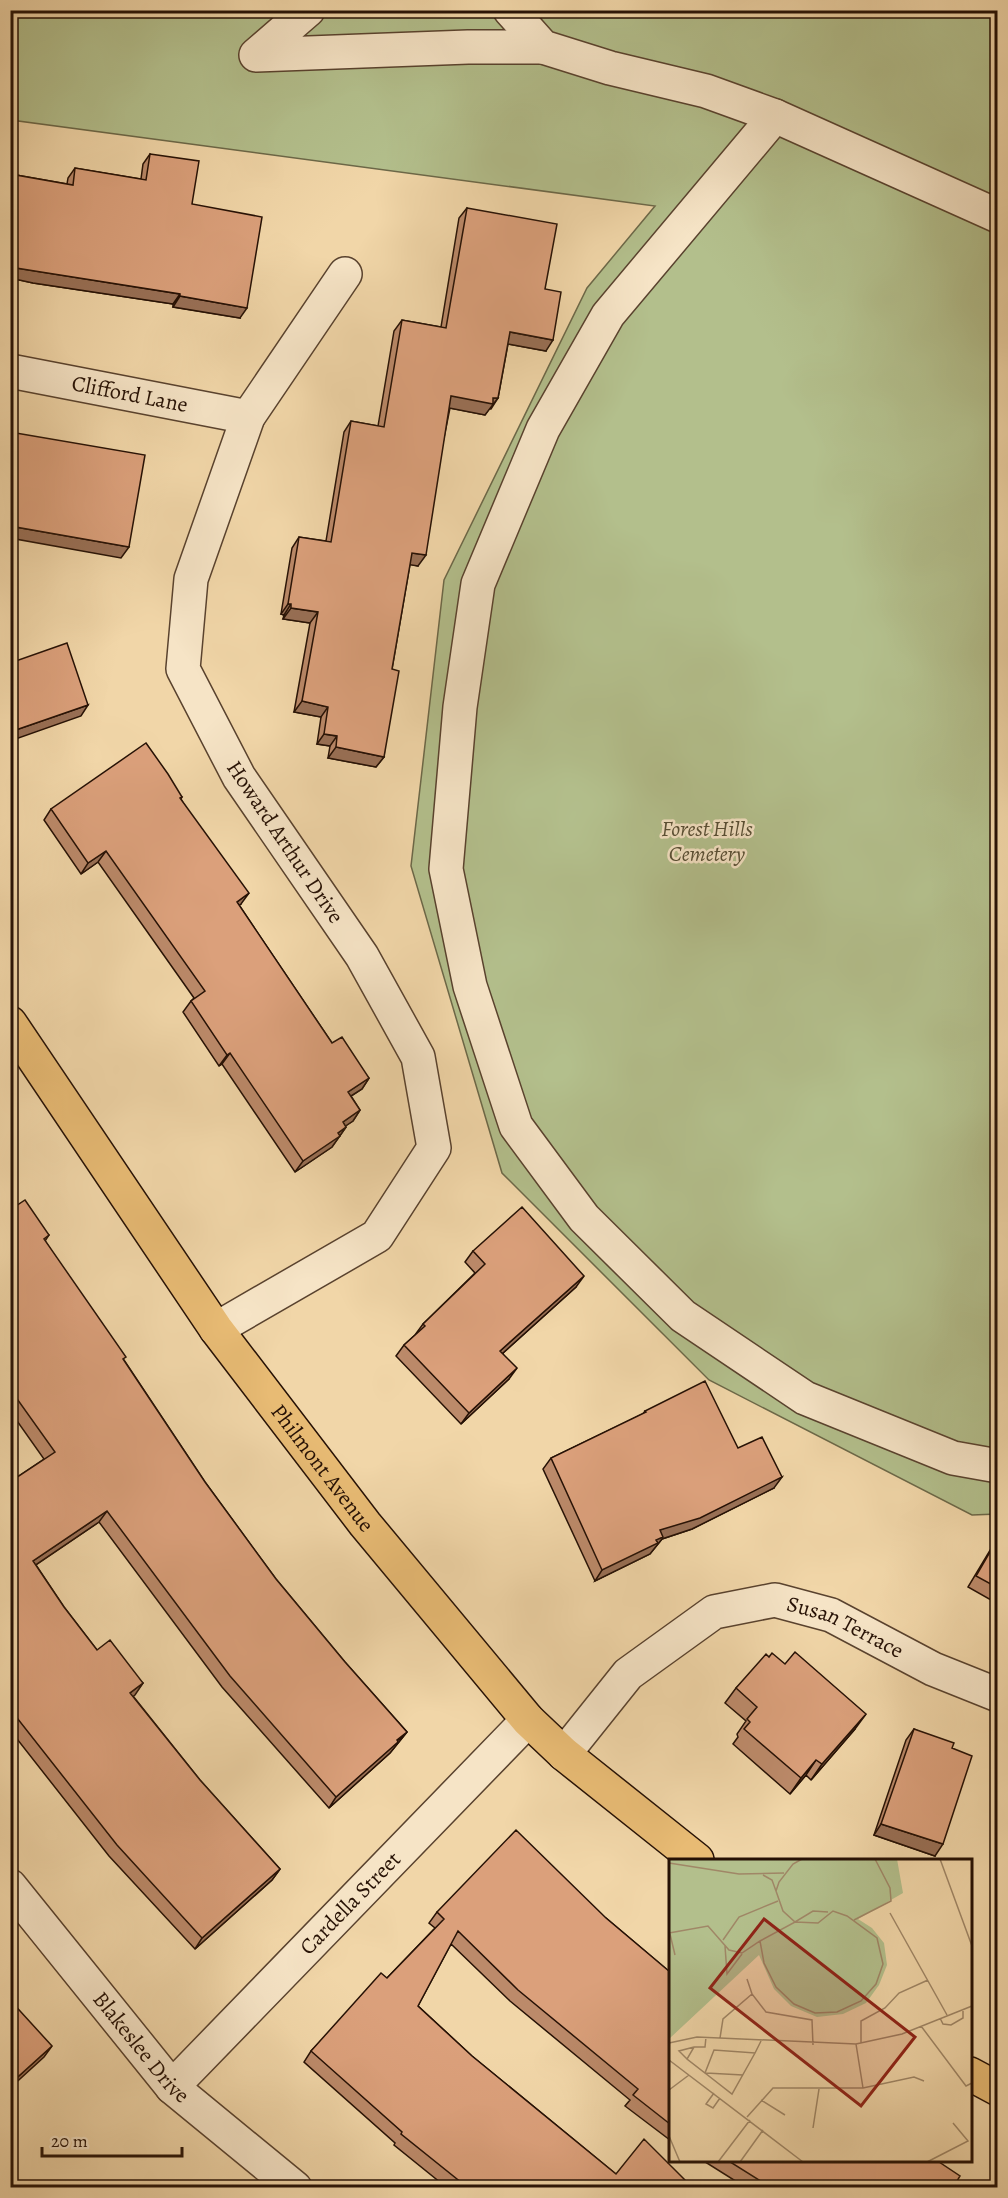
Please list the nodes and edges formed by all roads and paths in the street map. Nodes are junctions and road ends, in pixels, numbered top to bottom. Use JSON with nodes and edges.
{"nodes":[{"id":1,"x":308,"y":10,"type":"edge"},
{"id":2,"x":510,"y":10,"type":"edge"},
{"id":3,"x":543,"y":46,"type":"junction"},
{"id":4,"x":776,"y":116,"type":"junction"},
{"id":5,"x":998,"y":216,"type":"edge"},
{"id":6,"x":345,"y":274,"type":"dead end"},
{"id":7,"x":10,"y":371,"type":"edge"},
{"id":8,"x":248,"y":417,"type":"junction"},
{"id":9,"x":10,"y":1023,"type":"edge"},
{"id":10,"x":216,"y":1329,"type":"junction"},
{"id":11,"x":998,"y":1466,"type":"edge"},
{"id":12,"x":998,"y":1695,"type":"edge"},
{"id":13,"x":528,"y":1720,"type":"junction"},
{"id":14,"x":564,"y":1754,"type":"junction"},
{"id":15,"x":696,"y":1859,"type":"edge"},
{"id":16,"x":10,"y":1886,"type":"edge"},
{"id":17,"x":972,"y":2075,"type":"edge"},
{"id":18,"x":172,"y":2087,"type":"junction"},
{"id":19,"x":998,"y":2089,"type":"edge"},
{"id":20,"x":295,"y":2187,"type":"edge"}],
"edges":[{"from":1,"to":3,"type":"street"},
{"from":2,"to":3,"type":"street"},
{"from":3,"to":4,"type":"street"},
{"from":4,"to":5,"type":"street"},
{"from":4,"to":11,"type":"street"},
{"from":6,"to":8,"type":"street","name":"Howard Arthur Drive"},
{"from":7,"to":8,"type":"street","name":"Clifford Lane"},
{"from":8,"to":10,"type":"street","name":"Howard Arthur Drive"},
{"from":9,"to":10,"type":"main road","name":"Philmont Avenue"},
{"from":10,"to":13,"type":"main road","name":"Philmont Avenue"},
{"from":12,"to":14,"type":"street","name":"Susan Terrace"},
{"from":13,"to":14,"type":"main road","name":"Philmont Avenue"},
{"from":13,"to":18,"type":"street","name":"Cardella Street"},
{"from":14,"to":15,"type":"main road","name":"Philmont Avenue"},
{"from":16,"to":18,"type":"street","name":"Blakeslee Drive"},
{"from":17,"to":19,"type":"main road"},
{"from":18,"to":20,"type":"street","name":"Blakeslee Drive"}]}
